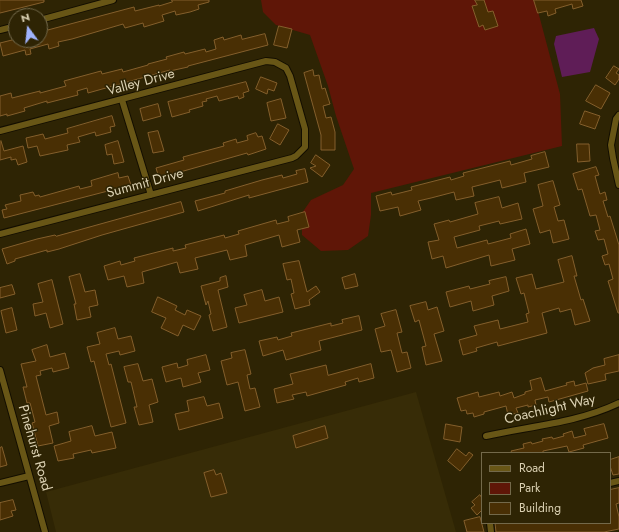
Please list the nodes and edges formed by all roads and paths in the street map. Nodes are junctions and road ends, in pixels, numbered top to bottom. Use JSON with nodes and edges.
{"nodes":[{"id":1,"x":113,"y":0,"type":"edge"},
{"id":2,"x":48,"y":18,"type":"edge"},
{"id":3,"x":122,"y":100,"type":"junction"},
{"id":4,"x":619,"y":115,"type":"edge"},
{"id":5,"x":0,"y":131,"type":"edge"},
{"id":6,"x":296,"y":156,"type":"joint"},
{"id":7,"x":619,"y":185,"type":"edge"},
{"id":8,"x":151,"y":194,"type":"junction"},
{"id":9,"x":0,"y":234,"type":"edge"},
{"id":10,"x":0,"y":370,"type":"edge"},
{"id":11,"x":3,"y":395,"type":"edge"},
{"id":12,"x":619,"y":403,"type":"edge"},
{"id":13,"x":486,"y":436,"type":"dead end"},
{"id":14,"x":29,"y":476,"type":"junction"},
{"id":15,"x":0,"y":483,"type":"edge"},
{"id":16,"x":45,"y":532,"type":"edge"}],
"edges":[{"from":1,"to":2,"type":"street"},
{"from":3,"to":5,"type":"street","name":"Valley Drive"},
{"from":3,"to":6,"type":"street","name":"Valley Drive"},
{"from":3,"to":8,"type":"street"},
{"from":4,"to":7,"type":"street"},
{"from":6,"to":8,"type":"street","name":"Summit Drive"},
{"from":8,"to":9,"type":"street","name":"Summit Drive"},
{"from":10,"to":11,"type":"street","name":"Pinehurst Road"},
{"from":11,"to":14,"type":"street","name":"Pinehurst Road"},
{"from":12,"to":13,"type":"street","name":"Coachlight Way"},
{"from":14,"to":15,"type":"street"},
{"from":14,"to":16,"type":"street","name":"Pinehurst Road"}]}
